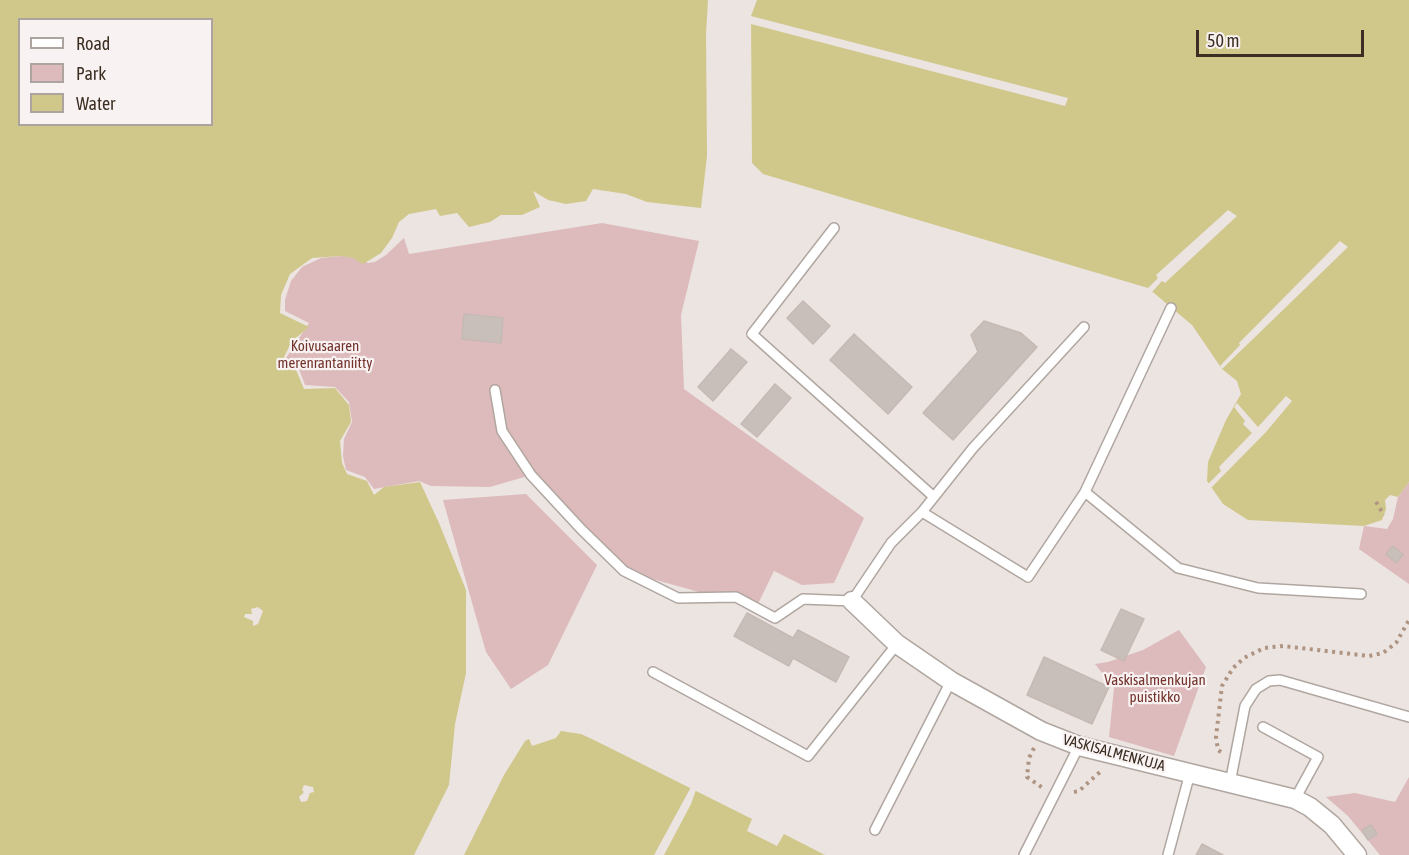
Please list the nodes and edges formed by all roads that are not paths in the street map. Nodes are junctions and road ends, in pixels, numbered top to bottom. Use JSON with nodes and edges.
{"nodes":[{"id":1,"x":834,"y":228,"type":"dead end"},
{"id":2,"x":1171,"y":308,"type":"dead end"},
{"id":3,"x":1084,"y":327,"type":"dead end"},
{"id":4,"x":495,"y":390,"type":"dead end"},
{"id":5,"x":1085,"y":492,"type":"junction"},
{"id":6,"x":934,"y":497,"type":"junction"},
{"id":7,"x":922,"y":512,"type":"junction"},
{"id":8,"x":1361,"y":594,"type":"dead end"},
{"id":9,"x":852,"y":601,"type":"junction"},
{"id":10,"x":897,"y":644,"type":"junction"},
{"id":11,"x":653,"y":672,"type":"dead end"},
{"id":12,"x":951,"y":681,"type":"junction"},
{"id":13,"x":1409,"y":717,"type":"edge"},
{"id":14,"x":1263,"y":727,"type":"dead end"},
{"id":15,"x":1079,"y":747,"type":"junction"},
{"id":16,"x":1191,"y":773,"type":"junction"},
{"id":17,"x":1230,"y":783,"type":"junction"},
{"id":18,"x":1295,"y":799,"type":"junction"},
{"id":19,"x":875,"y":830,"type":"dead end"},
{"id":20,"x":1024,"y":855,"type":"edge"},
{"id":21,"x":1167,"y":855,"type":"edge"},
{"id":22,"x":1357,"y":855,"type":"edge"}],
"edges":[{"from":1,"to":6,"type":"lane"},
{"from":2,"to":5,"type":"lane"},
{"from":3,"to":6,"type":"lane"},
{"from":4,"to":9,"type":"lane"},
{"from":5,"to":7,"type":"lane"},
{"from":5,"to":8,"type":"lane"},
{"from":6,"to":7,"type":"lane"},
{"from":7,"to":9,"type":"lane"},
{"from":9,"to":10,"type":"street","name":"VASKISALMENKUJA"},
{"from":10,"to":11,"type":"lane"},
{"from":10,"to":12,"type":"street","name":"VASKISALMENKUJA"},
{"from":12,"to":15,"type":"street","name":"VASKISALMENKUJA"},
{"from":12,"to":19,"type":"lane"},
{"from":13,"to":17,"type":"lane"},
{"from":14,"to":18,"type":"lane"},
{"from":15,"to":16,"type":"street","name":"VASKISALMENKUJA"},
{"from":15,"to":20,"type":"lane"},
{"from":16,"to":17,"type":"street","name":"VASKISALMENKUJA"},
{"from":16,"to":21,"type":"lane"},
{"from":17,"to":18,"type":"street","name":"VASKISALMENKUJA"},
{"from":18,"to":22,"type":"street","name":"VASKISALMENKUJA"}]}
